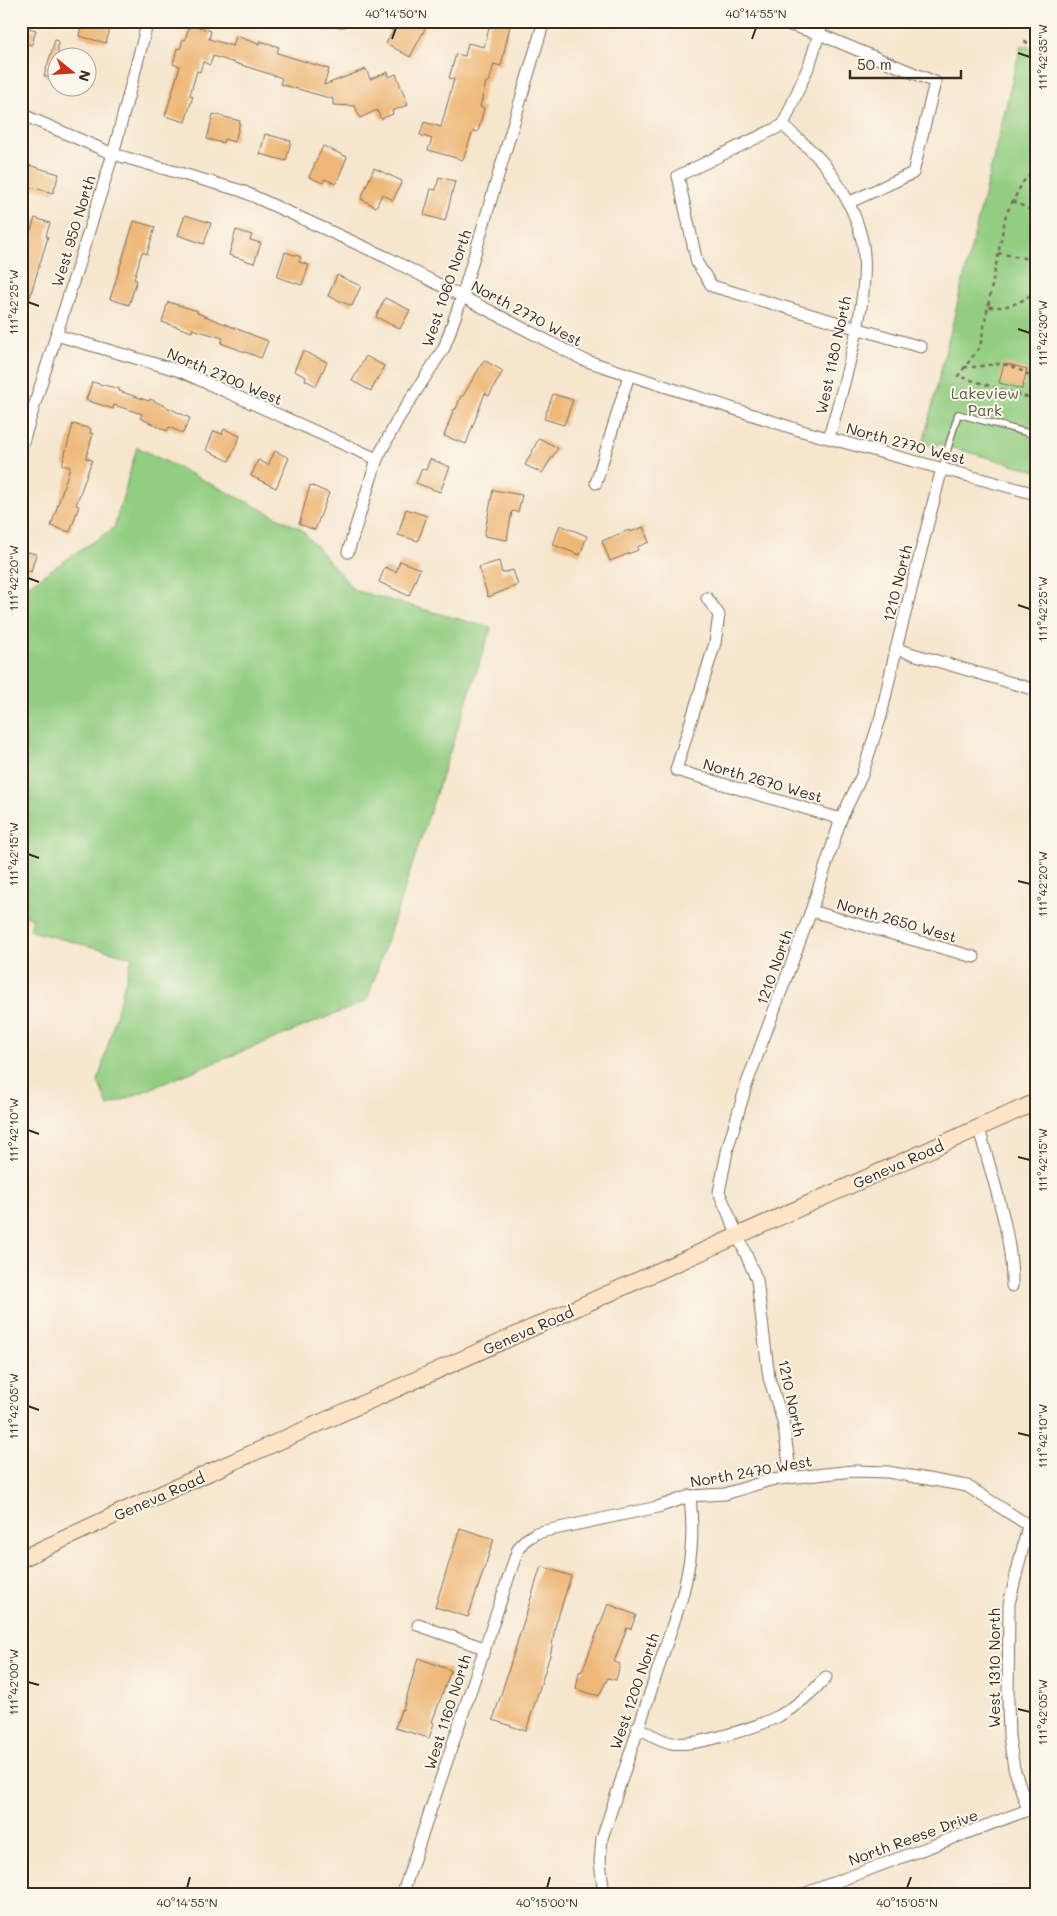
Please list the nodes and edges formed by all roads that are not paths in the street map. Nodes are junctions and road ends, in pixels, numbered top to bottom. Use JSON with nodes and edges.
{"nodes":[{"id":1,"x":148,"y":21,"type":"edge"},
{"id":2,"x":324,"y":21,"type":"edge"},
{"id":3,"x":544,"y":21,"type":"edge"},
{"id":4,"x":778,"y":21,"type":"edge"},
{"id":5,"x":823,"y":21,"type":"edge"},
{"id":6,"x":342,"y":22,"type":"edge"},
{"id":7,"x":819,"y":34,"type":"junction"},
{"id":8,"x":21,"y":114,"type":"edge"},
{"id":9,"x":783,"y":125,"type":"junction"},
{"id":10,"x":113,"y":154,"type":"junction"},
{"id":11,"x":848,"y":204,"type":"junction"},
{"id":12,"x":462,"y":296,"type":"junction"},
{"id":13,"x":856,"y":330,"type":"junction"},
{"id":14,"x":56,"y":335,"type":"junction"},
{"id":15,"x":921,"y":347,"type":"dead end"},
{"id":16,"x":629,"y":375,"type":"junction"},
{"id":17,"x":1036,"y":436,"type":"edge"},
{"id":18,"x":829,"y":438,"type":"junction"},
{"id":19,"x":21,"y":448,"type":"edge"},
{"id":20,"x":377,"y":459,"type":"junction"},
{"id":21,"x":942,"y":468,"type":"junction"},
{"id":22,"x":596,"y":483,"type":"dead end"},
{"id":23,"x":1036,"y":494,"type":"edge"},
{"id":24,"x":348,"y":552,"type":"dead end"},
{"id":25,"x":707,"y":598,"type":"dead end"},
{"id":26,"x":896,"y":649,"type":"junction"},
{"id":27,"x":1036,"y":690,"type":"edge"},
{"id":28,"x":841,"y":819,"type":"junction"},
{"id":29,"x":811,"y":910,"type":"junction"},
{"id":30,"x":974,"y":958,"type":"dead end"},
{"id":31,"x":1036,"y":1102,"type":"edge"},
{"id":32,"x":979,"y":1128,"type":"junction"},
{"id":33,"x":737,"y":1236,"type":"junction"},
{"id":34,"x":1012,"y":1286,"type":"dead end"},
{"id":35,"x":791,"y":1477,"type":"junction"},
{"id":36,"x":690,"y":1496,"type":"junction"},
{"id":37,"x":1032,"y":1528,"type":"edge"},
{"id":38,"x":524,"y":1541,"type":"joint"},
{"id":39,"x":21,"y":1559,"type":"edge"},
{"id":40,"x":418,"y":1625,"type":"dead end"},
{"id":41,"x":484,"y":1648,"type":"junction"},
{"id":42,"x":826,"y":1677,"type":"dead end"},
{"id":43,"x":637,"y":1728,"type":"junction"},
{"id":44,"x":1032,"y":1809,"type":"edge"},
{"id":45,"x":402,"y":1895,"type":"edge"},
{"id":46,"x":604,"y":1895,"type":"edge"},
{"id":47,"x":801,"y":1895,"type":"edge"}],
"edges":[{"from":1,"to":10,"type":"street","name":"West 950 North"},
{"from":2,"to":6,"type":"street"},
{"from":3,"to":12,"type":"street","name":"West 1060 North"},
{"from":4,"to":7,"type":"street"},
{"from":5,"to":7,"type":"street"},
{"from":7,"to":9,"type":"street"},
{"from":7,"to":11,"type":"street"},
{"from":8,"to":10,"type":"street","name":"North 2770 West"},
{"from":9,"to":11,"type":"street","name":"West 1180 North"},
{"from":9,"to":13,"type":"street"},
{"from":10,"to":12,"type":"street","name":"North 2770 West"},
{"from":10,"to":14,"type":"street","name":"West 950 North"},
{"from":11,"to":13,"type":"street","name":"West 1180 North"},
{"from":12,"to":16,"type":"street","name":"North 2770 West"},
{"from":12,"to":20,"type":"street","name":"West 1060 North"},
{"from":13,"to":15,"type":"street"},
{"from":13,"to":18,"type":"street","name":"West 1180 North"},
{"from":14,"to":19,"type":"street","name":"West 950 North"},
{"from":14,"to":20,"type":"street","name":"North 2700 West"},
{"from":16,"to":18,"type":"street","name":"North 2770 West"},
{"from":16,"to":22,"type":"street"},
{"from":17,"to":21,"type":"lane"},
{"from":18,"to":21,"type":"street","name":"North 2770 West"},
{"from":20,"to":24,"type":"street","name":"West 1060 North"},
{"from":21,"to":23,"type":"street","name":"North 2770 West"},
{"from":21,"to":26,"type":"street","name":"1210 North"},
{"from":25,"to":28,"type":"street","name":"North 2670 West"},
{"from":26,"to":27,"type":"street"},
{"from":26,"to":28,"type":"street","name":"1210 North"},
{"from":28,"to":29,"type":"street","name":"1210 North"},
{"from":29,"to":30,"type":"street","name":"North 2650 West"},
{"from":29,"to":33,"type":"street","name":"1210 North"},
{"from":31,"to":32,"type":"main road","name":"Geneva Road"},
{"from":32,"to":33,"type":"main road","name":"Geneva Road"},
{"from":32,"to":34,"type":"street"},
{"from":33,"to":35,"type":"street","name":"1210 North"},
{"from":33,"to":39,"type":"main road","name":"Geneva Road"},
{"from":35,"to":36,"type":"street","name":"North 2470 West"},
{"from":35,"to":37,"type":"street","name":"North 2470 West"},
{"from":36,"to":38,"type":"street","name":"North 2470 West"},
{"from":36,"to":43,"type":"street","name":"West 1200 North"},
{"from":37,"to":44,"type":"street","name":"West 1310 North"},
{"from":38,"to":41,"type":"street","name":"West 1160 North"},
{"from":40,"to":41,"type":"street"},
{"from":41,"to":45,"type":"street","name":"West 1160 North"},
{"from":42,"to":43,"type":"street"},
{"from":43,"to":46,"type":"street","name":"West 1200 North"},
{"from":44,"to":47,"type":"street","name":"North Reese Drive"}]}
